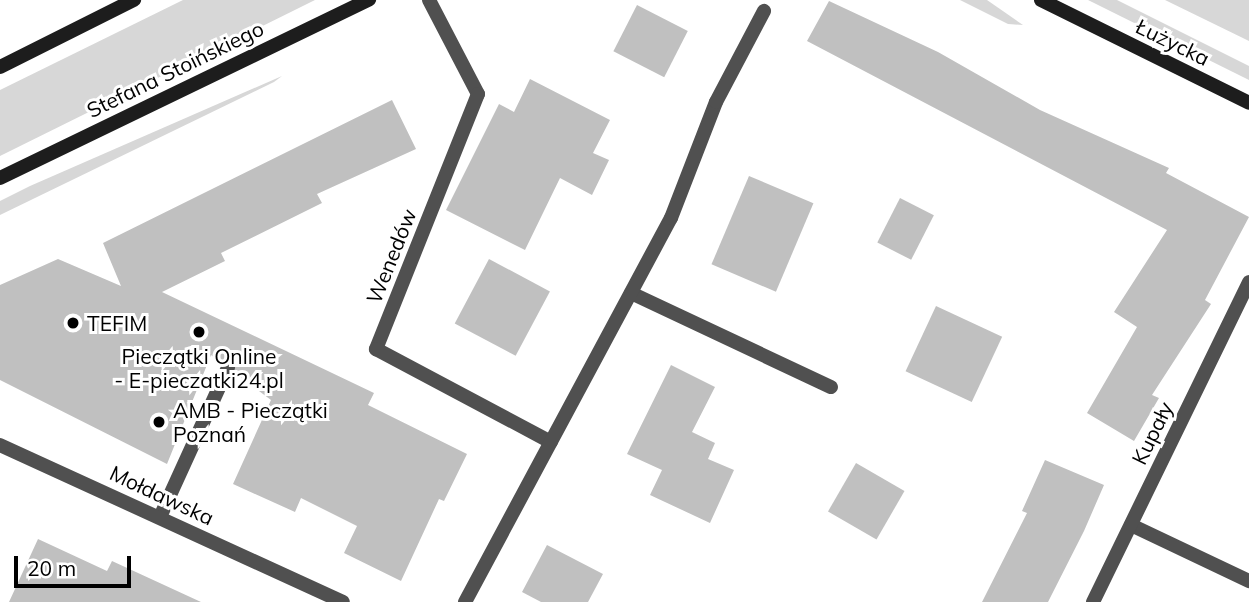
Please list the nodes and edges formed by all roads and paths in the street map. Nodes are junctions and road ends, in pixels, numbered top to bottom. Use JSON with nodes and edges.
{"nodes":[{"id":1,"x":134,"y":0,"type":"edge"},
{"id":2,"x":369,"y":0,"type":"edge"},
{"id":3,"x":429,"y":0,"type":"edge"},
{"id":4,"x":1041,"y":0,"type":"edge"},
{"id":5,"x":764,"y":11,"type":"dead end"},
{"id":6,"x":0,"y":67,"type":"edge"},
{"id":7,"x":1249,"y":103,"type":"edge"},
{"id":8,"x":0,"y":178,"type":"edge"},
{"id":9,"x":1249,"y":282,"type":"edge"},
{"id":10,"x":631,"y":293,"type":"junction"},
{"id":11,"x":228,"y":368,"type":"dead end"},
{"id":12,"x":831,"y":387,"type":"dead end"},
{"id":13,"x":551,"y":442,"type":"junction"},
{"id":14,"x":0,"y":445,"type":"edge"},
{"id":15,"x":160,"y":517,"type":"junction"},
{"id":16,"x":1131,"y":525,"type":"junction"},
{"id":17,"x":1249,"y":580,"type":"edge"},
{"id":18,"x":344,"y":602,"type":"edge"},
{"id":19,"x":466,"y":602,"type":"edge"},
{"id":20,"x":1093,"y":602,"type":"edge"}],
"edges":[{"from":1,"to":6,"type":"street"},
{"from":2,"to":8,"type":"street","name":"Stefana Stoińskiego"},
{"from":3,"to":13,"type":"street","name":"Wenedów"},
{"from":4,"to":7,"type":"street","name":"Łużycka"},
{"from":5,"to":10,"type":"street"},
{"from":9,"to":16,"type":"street","name":"Kupały"},
{"from":10,"to":12,"type":"street"},
{"from":10,"to":13,"type":"street"},
{"from":11,"to":15,"type":"street"},
{"from":13,"to":19,"type":"street"},
{"from":14,"to":15,"type":"street","name":"Mołdawska"},
{"from":15,"to":18,"type":"street","name":"Mołdawska"},
{"from":16,"to":17,"type":"street"},
{"from":16,"to":20,"type":"street","name":"Kupały"}]}
